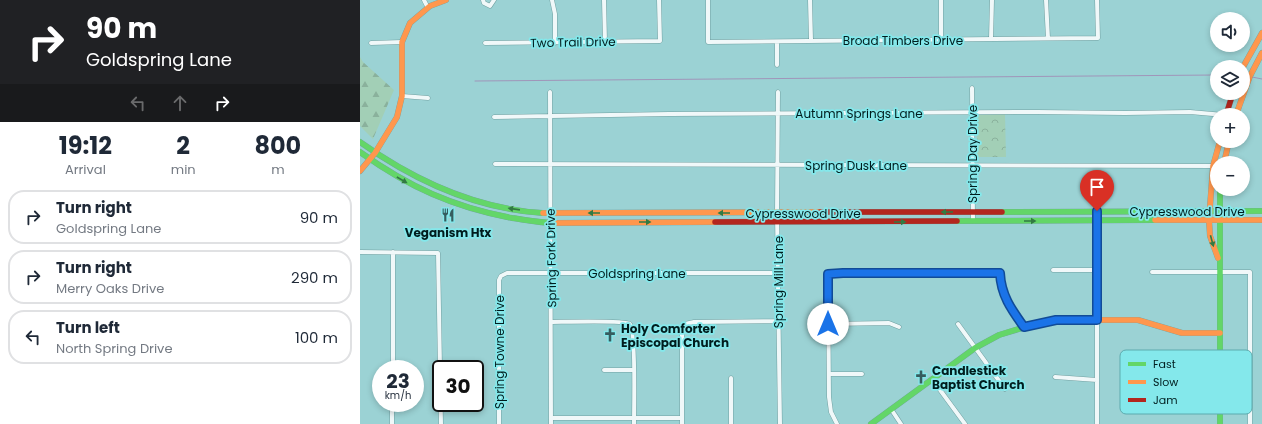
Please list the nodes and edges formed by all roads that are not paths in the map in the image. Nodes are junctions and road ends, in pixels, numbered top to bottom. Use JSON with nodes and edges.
{"nodes":[{"id":1,"x":424,"y":0,"type":"edge"},
{"id":2,"x":446,"y":0,"type":"edge"},
{"id":3,"x":483,"y":0,"type":"edge"},
{"id":4,"x":494,"y":0,"type":"edge"},
{"id":5,"x":552,"y":0,"type":"edge"},
{"id":6,"x":604,"y":0,"type":"edge"},
{"id":7,"x":659,"y":0,"type":"edge"},
{"id":8,"x":708,"y":0,"type":"edge"},
{"id":9,"x":810,"y":0,"type":"edge"},
{"id":10,"x":941,"y":0,"type":"edge"},
{"id":11,"x":992,"y":0,"type":"edge"},
{"id":12,"x":1046,"y":0,"type":"edge"},
{"id":13,"x":1097,"y":0,"type":"edge"},
{"id":14,"x":430,"y":6,"type":"junction"},
{"id":15,"x":1262,"y":33,"type":"edge"},
{"id":16,"x":1048,"y":38,"type":"junction"},
{"id":17,"x":992,"y":39,"type":"junction"},
{"id":18,"x":811,"y":40,"type":"junction"},
{"id":19,"x":941,"y":40,"type":"junction"},
{"id":20,"x":402,"y":42,"type":"junction"},
{"id":21,"x":604,"y":42,"type":"junction"},
{"id":22,"x":777,"y":42,"type":"junction"},
{"id":23,"x":485,"y":43,"type":"dead end"},
{"id":24,"x":554,"y":43,"type":"junction"},
{"id":25,"x":371,"y":44,"type":"dead end"},
{"id":26,"x":1261,"y":55,"type":"edge"},
{"id":27,"x":1246,"y":60,"type":"edge"},
{"id":28,"x":777,"y":65,"type":"dead end"},
{"id":29,"x":972,"y":88,"type":"dead end"},
{"id":30,"x":550,"y":92,"type":"dead end"},
{"id":31,"x":778,"y":92,"type":"dead end"},
{"id":32,"x":402,"y":96,"type":"junction"},
{"id":33,"x":428,"y":98,"type":"dead end"},
{"id":34,"x":1239,"y":108,"type":"edge"},
{"id":35,"x":972,"y":112,"type":"junction"},
{"id":36,"x":778,"y":113,"type":"junction"},
{"id":37,"x":1210,"y":114,"type":"edge"},
{"id":38,"x":551,"y":115,"type":"junction"},
{"id":39,"x":494,"y":117,"type":"dead end"},
{"id":40,"x":360,"y":142,"type":"edge"},
{"id":41,"x":360,"y":152,"type":"edge"},
{"id":42,"x":375,"y":153,"type":"junction"},
{"id":43,"x":369,"y":159,"type":"junction"},
{"id":44,"x":494,"y":164,"type":"dead end"},
{"id":45,"x":551,"y":164,"type":"junction"},
{"id":46,"x":778,"y":165,"type":"junction"},
{"id":47,"x":973,"y":166,"type":"junction"},
{"id":48,"x":1210,"y":166,"type":"edge"},
{"id":49,"x":360,"y":171,"type":"edge"},
{"id":50,"x":457,"y":195,"type":"junction"},
{"id":51,"x":1212,"y":196,"type":"edge"},
{"id":52,"x":1220,"y":196,"type":"edge"},
{"id":53,"x":455,"y":204,"type":"junction"},
{"id":54,"x":1210,"y":210,"type":"junction"},
{"id":55,"x":1219,"y":210,"type":"junction"},
{"id":56,"x":1097,"y":211,"type":"junction"},
{"id":57,"x":1262,"y":211,"type":"edge"},
{"id":58,"x":777,"y":212,"type":"junction"},
{"id":59,"x":875,"y":212,"type":"junction"},
{"id":60,"x":973,"y":212,"type":"junction"},
{"id":61,"x":550,"y":213,"type":"junction"},
{"id":62,"x":661,"y":213,"type":"junction"},
{"id":63,"x":1097,"y":220,"type":"junction"},
{"id":64,"x":1209,"y":220,"type":"junction"},
{"id":65,"x":1219,"y":220,"type":"junction"},
{"id":66,"x":1262,"y":220,"type":"edge"},
{"id":67,"x":973,"y":221,"type":"junction"},
{"id":68,"x":660,"y":222,"type":"junction"},
{"id":69,"x":777,"y":222,"type":"junction"},
{"id":70,"x":875,"y":222,"type":"junction"},
{"id":71,"x":550,"y":223,"type":"junction"},
{"id":72,"x":360,"y":252,"type":"edge"},
{"id":73,"x":393,"y":252,"type":"junction"},
{"id":74,"x":1219,"y":261,"type":"junction"},
{"id":75,"x":1053,"y":270,"type":"dead end"},
{"id":76,"x":1097,"y":270,"type":"junction"},
{"id":77,"x":1219,"y":271,"type":"junction"},
{"id":78,"x":1152,"y":272,"type":"dead end"},
{"id":79,"x":551,"y":273,"type":"junction"},
{"id":80,"x":779,"y":273,"type":"junction"},
{"id":81,"x":499,"y":280,"type":"joint"},
{"id":82,"x":1097,"y":320,"type":"junction"},
{"id":83,"x":779,"y":321,"type":"junction"},
{"id":84,"x":551,"y":322,"type":"junction"},
{"id":85,"x":828,"y":324,"type":"junction"},
{"id":86,"x":958,"y":324,"type":"dead end"},
{"id":87,"x":899,"y":326,"type":"dead end"},
{"id":88,"x":1024,"y":327,"type":"junction"},
{"id":89,"x":1220,"y":333,"type":"junction"},
{"id":90,"x":975,"y":348,"type":"junction"},
{"id":91,"x":1220,"y":350,"type":"edge"},
{"id":92,"x":1250,"y":350,"type":"edge"},
{"id":93,"x":392,"y":360,"type":"edge"},
{"id":94,"x":604,"y":370,"type":"dead end"},
{"id":95,"x":634,"y":370,"type":"junction"},
{"id":96,"x":829,"y":374,"type":"junction"},
{"id":97,"x":862,"y":374,"type":"dead end"},
{"id":98,"x":1054,"y":377,"type":"dead end"},
{"id":99,"x":731,"y":378,"type":"dead end"},
{"id":100,"x":932,"y":379,"type":"junction"},
{"id":101,"x":1097,"y":380,"type":"junction"},
{"id":102,"x":1005,"y":389,"type":"dead end"},
{"id":103,"x":891,"y":410,"type":"junction"},
{"id":104,"x":392,"y":412,"type":"edge"},
{"id":105,"x":551,"y":418,"type":"junction"},
{"id":106,"x":634,"y":418,"type":"junction"},
{"id":107,"x":682,"y":418,"type":"junction"},
{"id":108,"x":392,"y":424,"type":"edge"},
{"id":109,"x":440,"y":424,"type":"edge"},
{"id":110,"x":499,"y":424,"type":"edge"},
{"id":111,"x":551,"y":424,"type":"edge"},
{"id":112,"x":634,"y":424,"type":"edge"},
{"id":113,"x":682,"y":424,"type":"edge"},
{"id":114,"x":731,"y":424,"type":"edge"},
{"id":115,"x":780,"y":424,"type":"edge"},
{"id":116,"x":837,"y":424,"type":"edge"},
{"id":117,"x":871,"y":424,"type":"edge"},
{"id":118,"x":901,"y":424,"type":"edge"},
{"id":119,"x":965,"y":424,"type":"edge"},
{"id":120,"x":1097,"y":424,"type":"edge"}],
"edges":[{"from":1,"to":14,"type":"street"},
{"from":2,"to":14,"type":"main road"},
{"from":3,"to":4,"type":"street"},
{"from":5,"to":24,"type":"street"},
{"from":6,"to":21,"type":"street"},
{"from":7,"to":21,"type":"street","name":"Two Trail Drive"},
{"from":8,"to":22,"type":"street","name":"Broad Timbers Drive"},
{"from":9,"to":18,"type":"street"},
{"from":10,"to":19,"type":"street"},
{"from":11,"to":17,"type":"street"},
{"from":12,"to":16,"type":"street"},
{"from":13,"to":16,"type":"street","name":"Broad Timbers Drive"},
{"from":14,"to":20,"type":"main road"},
{"from":15,"to":27,"type":"main road"},
{"from":16,"to":17,"type":"street","name":"Broad Timbers Drive"},
{"from":17,"to":19,"type":"street","name":"Broad Timbers Drive"},
{"from":18,"to":19,"type":"street","name":"Broad Timbers Drive"},
{"from":18,"to":22,"type":"street","name":"Broad Timbers Drive"},
{"from":20,"to":25,"type":"street"},
{"from":20,"to":32,"type":"main road"},
{"from":21,"to":24,"type":"street","name":"Two Trail Drive"},
{"from":22,"to":28,"type":"street"},
{"from":23,"to":24,"type":"street","name":"Two Trail Drive"},
{"from":26,"to":34,"type":"main road"},
{"from":29,"to":35,"type":"street","name":"Spring Day Drive"},
{"from":30,"to":38,"type":"street","name":"Spring Fork Drive"},
{"from":31,"to":36,"type":"street","name":"Spring Mill Lane"},
{"from":32,"to":33,"type":"street"},
{"from":32,"to":42,"type":"main road"},
{"from":35,"to":36,"type":"street","name":"Autumn Springs Lane"},
{"from":35,"to":37,"type":"street","name":"Autumn Springs Lane"},
{"from":35,"to":47,"type":"street","name":"Spring Day Drive"},
{"from":36,"to":38,"type":"street","name":"Autumn Springs Lane"},
{"from":36,"to":46,"type":"street","name":"Spring Mill Lane"},
{"from":38,"to":39,"type":"street","name":"Autumn Springs Lane"},
{"from":38,"to":45,"type":"street","name":"Spring Fork Drive"},
{"from":40,"to":42,"type":"main road","name":"Cypresswood Drive"},
{"from":41,"to":43,"type":"main road","name":"Cypresswood Drive"},
{"from":42,"to":43,"type":"main road"},
{"from":42,"to":50,"type":"main road","name":"Cypresswood Drive"},
{"from":43,"to":49,"type":"main road"},
{"from":43,"to":53,"type":"main road","name":"Cypresswood Drive","one_way":true},
{"from":44,"to":45,"type":"street","name":"Spring Dusk Lane"},
{"from":45,"to":46,"type":"street","name":"Spring Dusk Lane"},
{"from":45,"to":61,"type":"street","name":"Spring Fork Drive"},
{"from":46,"to":47,"type":"street","name":"Spring Dusk Lane"},
{"from":46,"to":58,"type":"street","name":"Spring Mill Lane"},
{"from":47,"to":48,"type":"street","name":"Spring Dusk Lane"},
{"from":47,"to":60,"type":"street","name":"Spring Day Drive"},
{"from":50,"to":53,"type":"main road"},
{"from":61,"to":50,"type":"main road","name":"Cypresswood Drive","one_way":true},
{"from":51,"to":54,"type":"main road"},
{"from":52,"to":55,"type":"main road"},
{"from":53,"to":71,"type":"main road","name":"Cypresswood Drive"},
{"from":54,"to":55,"type":"main road","name":"Cypresswood Drive"},
{"from":54,"to":56,"type":"main road","name":"Cypresswood Drive"},
{"from":54,"to":64,"type":"main road"},
{"from":55,"to":57,"type":"main road","name":"Cypresswood Drive"},
{"from":55,"to":65,"type":"main road"},
{"from":56,"to":60,"type":"main road","name":"Cypresswood Drive"},
{"from":56,"to":63,"type":"street"},
{"from":58,"to":59,"type":"main road","name":"Cypresswood Drive"},
{"from":58,"to":62,"type":"main road","name":"Cypresswood Drive","one_way":true},
{"from":58,"to":69,"type":"street","name":"Spring Mill Lane"},
{"from":60,"to":59,"type":"main road","name":"Cypresswood Drive","one_way":true},
{"from":59,"to":70,"type":"main road"},
{"from":60,"to":67,"type":"street","name":"Spring Day Drive"},
{"from":62,"to":61,"type":"main road","name":"Cypresswood Drive","one_way":true},
{"from":61,"to":71,"type":"street","name":"Spring Fork Drive"},
{"from":62,"to":68,"type":"main road"},
{"from":63,"to":64,"type":"main road","name":"Cypresswood Drive"},
{"from":67,"to":63,"type":"main road","name":"Cypresswood Drive","one_way":true},
{"from":63,"to":76,"type":"street"},
{"from":64,"to":65,"type":"main road","name":"Cypresswood Drive"},
{"from":64,"to":74,"type":"main road","one_way":true},
{"from":65,"to":66,"type":"main road","name":"Cypresswood Drive"},
{"from":65,"to":74,"type":"main road"},
{"from":70,"to":67,"type":"main road","name":"Cypresswood Drive","one_way":true},
{"from":68,"to":69,"type":"main road","name":"Cypresswood Drive"},
{"from":71,"to":68,"type":"main road","name":"Cypresswood Drive","one_way":true},
{"from":69,"to":70,"type":"main road","name":"Cypresswood Drive"},
{"from":69,"to":80,"type":"street","name":"Spring Mill Lane"},
{"from":71,"to":79,"type":"street","name":"Spring Fork Drive"},
{"from":72,"to":73,"type":"street"},
{"from":73,"to":93,"type":"street"},
{"from":73,"to":109,"type":"street"},
{"from":74,"to":77,"type":"main road"},
{"from":75,"to":76,"type":"street"},
{"from":76,"to":82,"type":"street"},
{"from":77,"to":78,"type":"street"},
{"from":77,"to":89,"type":"main road"},
{"from":77,"to":92,"type":"street"},
{"from":79,"to":80,"type":"street","name":"Goldspring Lane"},
{"from":79,"to":81,"type":"street","name":"Goldspring Lane"},
{"from":79,"to":84,"type":"street","name":"Spring Fork Drive"},
{"from":80,"to":83,"type":"street","name":"Spring Mill Lane"},
{"from":81,"to":110,"type":"street","name":"Spring Towne Drive"},
{"from":82,"to":88,"type":"main road"},
{"from":82,"to":89,"type":"main road"},
{"from":82,"to":101,"type":"street"},
{"from":83,"to":107,"type":"street"},
{"from":83,"to":115,"type":"street","name":"Spring Mill Lane"},
{"from":84,"to":95,"type":"street"},
{"from":84,"to":105,"type":"street","name":"Spring Fork Drive"},
{"from":85,"to":87,"type":"street"},
{"from":85,"to":88,"type":"street"},
{"from":85,"to":96,"type":"street"},
{"from":86,"to":90,"type":"street"},
{"from":88,"to":90,"type":"main road"},
{"from":89,"to":91,"type":"main road"},
{"from":90,"to":100,"type":"main road"},
{"from":90,"to":102,"type":"street"},
{"from":94,"to":95,"type":"street"},
{"from":95,"to":106,"type":"street"},
{"from":96,"to":97,"type":"street"},
{"from":96,"to":116,"type":"street"},
{"from":98,"to":101,"type":"street"},
{"from":99,"to":114,"type":"street"},
{"from":100,"to":103,"type":"main road"},
{"from":100,"to":119,"type":"street"},
{"from":101,"to":120,"type":"street"},
{"from":103,"to":117,"type":"main road"},
{"from":103,"to":118,"type":"street"},
{"from":104,"to":108,"type":"street"},
{"from":105,"to":106,"type":"street"},
{"from":105,"to":111,"type":"street","name":"Spring Fork Drive"},
{"from":106,"to":107,"type":"street"},
{"from":106,"to":112,"type":"street"},
{"from":107,"to":113,"type":"street"}]}
